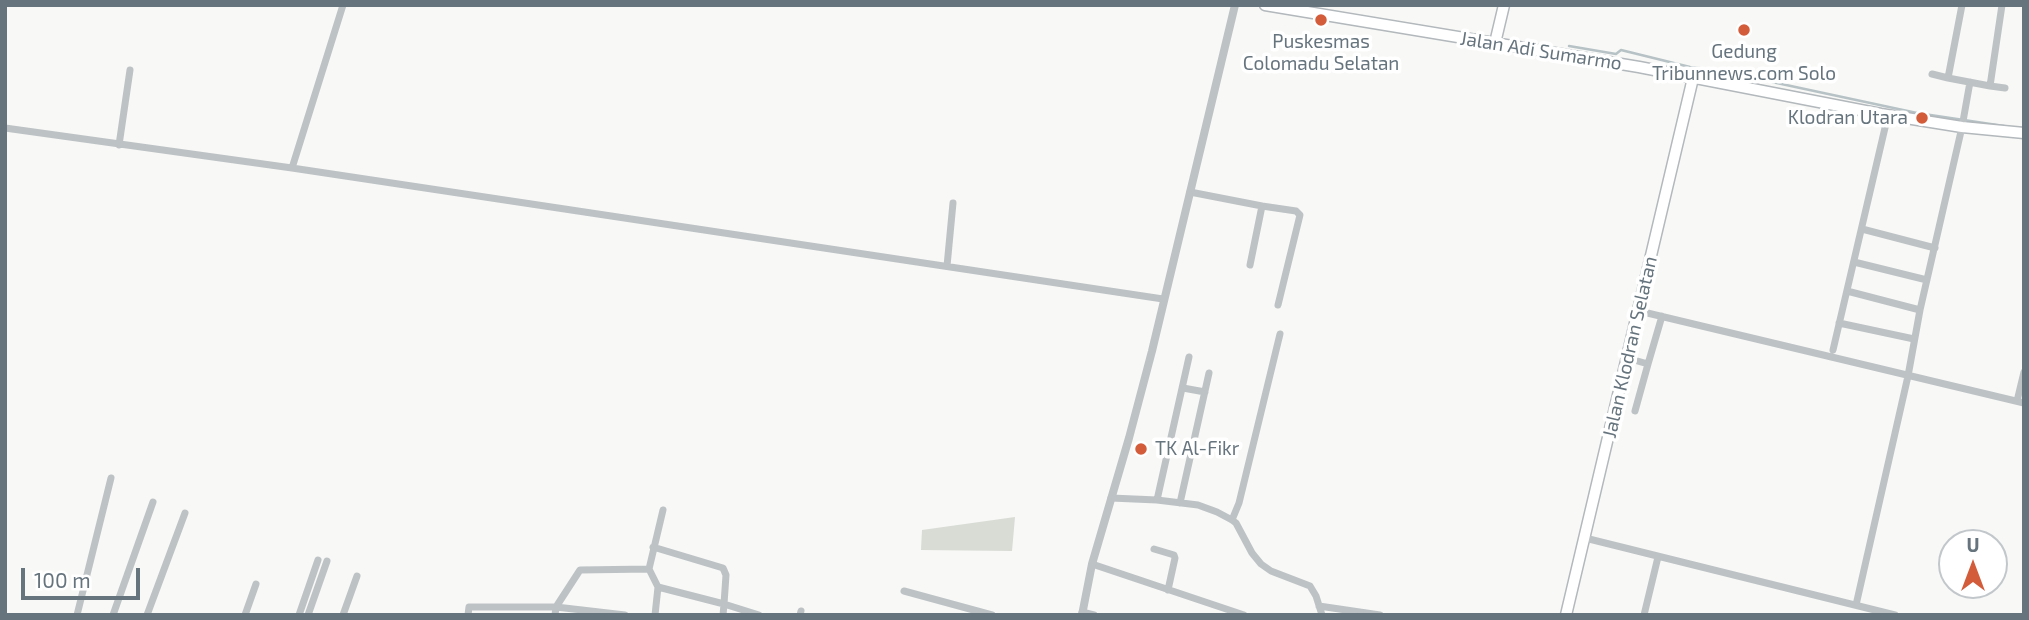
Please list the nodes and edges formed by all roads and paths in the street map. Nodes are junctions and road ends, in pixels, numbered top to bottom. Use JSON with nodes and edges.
{"nodes":[{"id":1,"x":343,"y":5,"type":"edge"},
{"id":2,"x":1235,"y":5,"type":"edge"},
{"id":3,"x":1265,"y":5,"type":"edge"},
{"id":4,"x":1504,"y":5,"type":"edge"},
{"id":5,"x":1962,"y":5,"type":"edge"},
{"id":6,"x":2002,"y":5,"type":"edge"},
{"id":7,"x":1495,"y":43,"type":"junction"},
{"id":8,"x":130,"y":70,"type":"dead end"},
{"id":9,"x":1932,"y":74,"type":"dead end"},
{"id":10,"x":1693,"y":78,"type":"junction"},
{"id":11,"x":1948,"y":78,"type":"junction"},
{"id":12,"x":1970,"y":82,"type":"junction"},
{"id":13,"x":1990,"y":86,"type":"junction"},
{"id":14,"x":2006,"y":88,"type":"dead end"},
{"id":15,"x":1888,"y":116,"type":"junction"},
{"id":16,"x":1963,"y":122,"type":"junction"},
{"id":17,"x":5,"y":128,"type":"edge"},
{"id":18,"x":2024,"y":133,"type":"edge"},
{"id":19,"x":119,"y":145,"type":"junction"},
{"id":20,"x":292,"y":168,"type":"junction"},
{"id":21,"x":1190,"y":192,"type":"junction"},
{"id":22,"x":953,"y":203,"type":"dead end"},
{"id":23,"x":1262,"y":206,"type":"junction"},
{"id":24,"x":1862,"y":229,"type":"junction"},
{"id":25,"x":1935,"y":247,"type":"junction"},
{"id":26,"x":1854,"y":262,"type":"junction"},
{"id":27,"x":1250,"y":265,"type":"dead end"},
{"id":28,"x":947,"y":266,"type":"junction"},
{"id":29,"x":1927,"y":280,"type":"junction"},
{"id":30,"x":1847,"y":291,"type":"junction"},
{"id":31,"x":1163,"y":299,"type":"junction"},
{"id":32,"x":1278,"y":305,"type":"dead end"},
{"id":33,"x":1920,"y":310,"type":"junction"},
{"id":34,"x":1639,"y":311,"type":"junction"},
{"id":35,"x":1662,"y":316,"type":"junction"},
{"id":36,"x":1839,"y":323,"type":"junction"},
{"id":37,"x":1280,"y":334,"type":"dead end"},
{"id":38,"x":1914,"y":339,"type":"junction"},
{"id":39,"x":1833,"y":350,"type":"dead end"},
{"id":40,"x":1189,"y":357,"type":"dead end"},
{"id":41,"x":1627,"y":358,"type":"junction"},
{"id":42,"x":1648,"y":364,"type":"junction"},
{"id":43,"x":2024,"y":372,"type":"edge"},
{"id":44,"x":1209,"y":373,"type":"dead end"},
{"id":45,"x":1908,"y":376,"type":"junction"},
{"id":46,"x":1183,"y":388,"type":"junction"},
{"id":47,"x":1205,"y":392,"type":"junction"},
{"id":48,"x":2020,"y":402,"type":"edge"},
{"id":49,"x":1635,"y":411,"type":"dead end"},
{"id":50,"x":111,"y":478,"type":"dead end"},
{"id":51,"x":1111,"y":498,"type":"junction"},
{"id":52,"x":1157,"y":500,"type":"junction"},
{"id":53,"x":153,"y":502,"type":"dead end"},
{"id":54,"x":1180,"y":503,"type":"junction"},
{"id":55,"x":663,"y":510,"type":"dead end"},
{"id":56,"x":185,"y":513,"type":"dead end"},
{"id":57,"x":1232,"y":520,"type":"junction"},
{"id":58,"x":1585,"y":538,"type":"junction"},
{"id":59,"x":653,"y":547,"type":"junction"},
{"id":60,"x":1154,"y":550,"type":"dead end"},
{"id":61,"x":1657,"y":557,"type":"junction"},
{"id":62,"x":1092,"y":564,"type":"junction"},
{"id":63,"x":649,"y":569,"type":"junction"},
{"id":64,"x":358,"y":576,"type":"dead end"},
{"id":65,"x":256,"y":584,"type":"dead end"},
{"id":66,"x":657,"y":587,"type":"junction"},
{"id":67,"x":1168,"y":590,"type":"junction"},
{"id":68,"x":904,"y":591,"type":"dead end"},
{"id":69,"x":724,"y":604,"type":"junction"},
{"id":70,"x":1856,"y":605,"type":"junction"},
{"id":71,"x":1319,"y":606,"type":"junction"},
{"id":72,"x":556,"y":611,"type":"edge"},
{"id":73,"x":1082,"y":613,"type":"edge"},
{"id":74,"x":1881,"y":613,"type":"edge"},
{"id":75,"x":754,"y":614,"type":"edge"},
{"id":76,"x":77,"y":615,"type":"edge"},
{"id":77,"x":113,"y":615,"type":"edge"},
{"id":78,"x":147,"y":615,"type":"edge"},
{"id":79,"x":245,"y":615,"type":"edge"},
{"id":80,"x":299,"y":615,"type":"edge"},
{"id":81,"x":308,"y":615,"type":"edge"},
{"id":82,"x":344,"y":615,"type":"edge"},
{"id":83,"x":468,"y":615,"type":"edge"},
{"id":84,"x":625,"y":615,"type":"edge"},
{"id":85,"x":655,"y":615,"type":"edge"},
{"id":86,"x":723,"y":615,"type":"edge"},
{"id":87,"x":991,"y":615,"type":"edge"},
{"id":88,"x":1094,"y":615,"type":"edge"},
{"id":89,"x":1242,"y":615,"type":"edge"},
{"id":90,"x":1322,"y":615,"type":"edge"},
{"id":91,"x":1380,"y":615,"type":"edge"},
{"id":92,"x":1566,"y":615,"type":"edge"},
{"id":93,"x":1644,"y":615,"type":"edge"},
{"id":94,"x":1895,"y":615,"type":"edge"}],
"edges":[{"from":1,"to":20,"type":"street"},
{"from":2,"to":21,"type":"street"},
{"from":3,"to":7,"type":"main road","name":"Jalan Adi Sumarmo"},
{"from":4,"to":7,"type":"main road"},
{"from":5,"to":11,"type":"street"},
{"from":6,"to":13,"type":"street"},
{"from":7,"to":10,"type":"main road","name":"Jalan Adi Sumarmo"},
{"from":8,"to":19,"type":"street"},
{"from":9,"to":11,"type":"street"},
{"from":10,"to":15,"type":"main road","name":"Jalan Adi Sumarmo"},
{"from":10,"to":34,"type":"main road","name":"Jalan Klodran Selatan"},
{"from":11,"to":12,"type":"street"},
{"from":12,"to":13,"type":"street"},
{"from":12,"to":16,"type":"street"},
{"from":13,"to":14,"type":"street"},
{"from":15,"to":16,"type":"main road","name":"Jalan Adi Sumarmo"},
{"from":15,"to":24,"type":"street"},
{"from":16,"to":18,"type":"main road","name":"Jalan Adi Sumarmo"},
{"from":16,"to":25,"type":"street"},
{"from":17,"to":19,"type":"street"},
{"from":19,"to":20,"type":"street"},
{"from":20,"to":28,"type":"street"},
{"from":21,"to":23,"type":"street"},
{"from":21,"to":31,"type":"street"},
{"from":22,"to":28,"type":"street"},
{"from":23,"to":27,"type":"street"},
{"from":23,"to":32,"type":"street"},
{"from":24,"to":25,"type":"street"},
{"from":24,"to":26,"type":"street"},
{"from":25,"to":29,"type":"street"},
{"from":26,"to":29,"type":"street"},
{"from":26,"to":30,"type":"street"},
{"from":28,"to":31,"type":"street"},
{"from":29,"to":33,"type":"street"},
{"from":30,"to":33,"type":"street"},
{"from":30,"to":36,"type":"street"},
{"from":31,"to":51,"type":"street"},
{"from":33,"to":38,"type":"street"},
{"from":34,"to":35,"type":"street"},
{"from":34,"to":41,"type":"main road","name":"Jalan Klodran Selatan"},
{"from":35,"to":42,"type":"street"},
{"from":35,"to":45,"type":"street"},
{"from":36,"to":38,"type":"street"},
{"from":36,"to":39,"type":"street"},
{"from":37,"to":57,"type":"street"},
{"from":38,"to":45,"type":"street"},
{"from":40,"to":46,"type":"street"},
{"from":41,"to":42,"type":"street"},
{"from":41,"to":58,"type":"main road","name":"Jalan Klodran Selatan"},
{"from":42,"to":49,"type":"street"},
{"from":43,"to":48,"type":"street"},
{"from":44,"to":47,"type":"street"},
{"from":45,"to":48,"type":"street"},
{"from":45,"to":70,"type":"street"},
{"from":46,"to":47,"type":"street"},
{"from":46,"to":52,"type":"street"},
{"from":47,"to":54,"type":"street"},
{"from":50,"to":76,"type":"street"},
{"from":51,"to":52,"type":"street"},
{"from":51,"to":62,"type":"street"},
{"from":52,"to":54,"type":"street"},
{"from":53,"to":77,"type":"street"},
{"from":54,"to":57,"type":"street"},
{"from":55,"to":59,"type":"street"},
{"from":56,"to":78,"type":"street"},
{"from":57,"to":71,"type":"street"},
{"from":58,"to":61,"type":"street"},
{"from":58,"to":92,"type":"main road","name":"Jalan Klodran Selatan"},
{"from":59,"to":63,"type":"street"},
{"from":59,"to":69,"type":"street"},
{"from":60,"to":67,"type":"street"},
{"from":61,"to":70,"type":"street"},
{"from":61,"to":93,"type":"street"},
{"from":62,"to":67,"type":"street"},
{"from":62,"to":73,"type":"street"},
{"from":63,"to":66,"type":"street"},
{"from":63,"to":72,"type":"street"},
{"from":64,"to":82,"type":"street"},
{"from":65,"to":79,"type":"street"},
{"from":66,"to":69,"type":"street"},
{"from":66,"to":85,"type":"street"},
{"from":67,"to":89,"type":"street"},
{"from":68,"to":87,"type":"street"},
{"from":69,"to":75,"type":"street"},
{"from":69,"to":86,"type":"street"},
{"from":70,"to":74,"type":"street"},
{"from":71,"to":90,"type":"street"},
{"from":71,"to":91,"type":"street"},
{"from":72,"to":83,"type":"street"},
{"from":72,"to":84,"type":"street"},
{"from":73,"to":88,"type":"street"},
{"from":74,"to":94,"type":"street"},
{"from":80,"to":81,"type":"street"}]}
